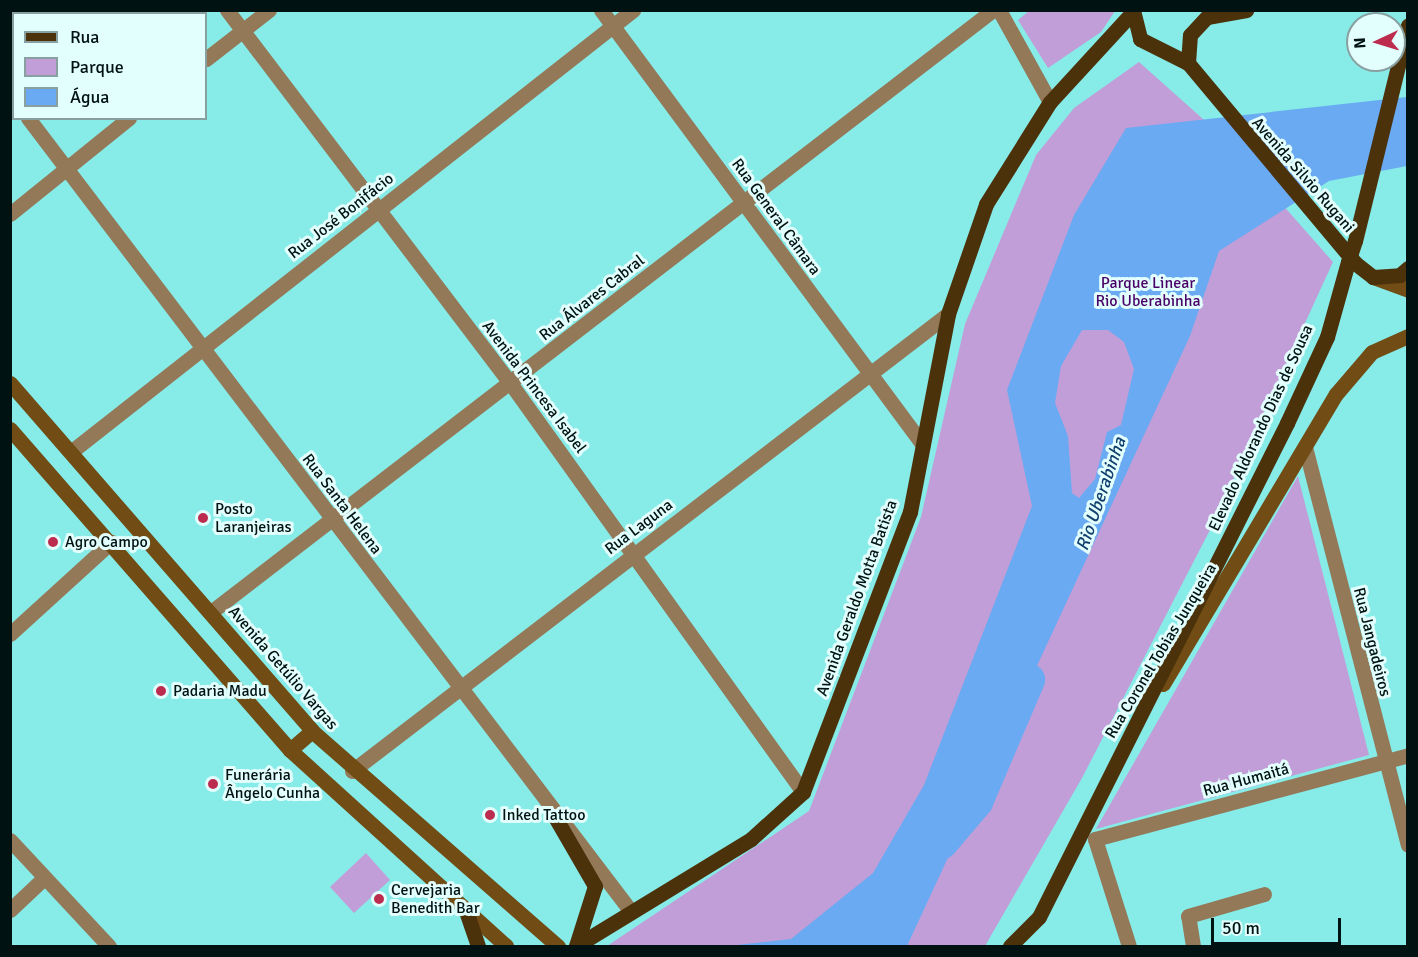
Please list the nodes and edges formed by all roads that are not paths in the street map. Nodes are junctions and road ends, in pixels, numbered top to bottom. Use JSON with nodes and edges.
{"nodes":[{"id":1,"x":227,"y":10,"type":"edge"},
{"id":2,"x":269,"y":10,"type":"edge"},
{"id":3,"x":601,"y":10,"type":"edge"},
{"id":4,"x":633,"y":10,"type":"edge"},
{"id":5,"x":993,"y":10,"type":"edge"},
{"id":6,"x":999,"y":10,"type":"edge"},
{"id":7,"x":1246,"y":10,"type":"edge"},
{"id":8,"x":1132,"y":12,"type":"edge"},
{"id":9,"x":1202,"y":14,"type":"edge"},
{"id":10,"x":1407,"y":25,"type":"edge"},
{"id":11,"x":613,"y":26,"type":"junction"},
{"id":12,"x":242,"y":31,"type":"junction"},
{"id":13,"x":207,"y":58,"type":"edge"},
{"id":14,"x":1188,"y":63,"type":"junction"},
{"id":15,"x":1050,"y":102,"type":"junction"},
{"id":16,"x":30,"y":120,"type":"edge"},
{"id":17,"x":126,"y":120,"type":"edge"},
{"id":18,"x":66,"y":167,"type":"junction"},
{"id":19,"x":745,"y":203,"type":"junction"},
{"id":20,"x":377,"y":211,"type":"junction"},
{"id":21,"x":10,"y":214,"type":"edge"},
{"id":22,"x":1407,"y":268,"type":"edge"},
{"id":23,"x":1373,"y":277,"type":"junction"},
{"id":24,"x":1407,"y":290,"type":"edge"},
{"id":25,"x":948,"y":314,"type":"junction"},
{"id":26,"x":1407,"y":336,"type":"edge"},
{"id":27,"x":200,"y":349,"type":"junction"},
{"id":28,"x":870,"y":378,"type":"junction"},
{"id":29,"x":10,"y":383,"type":"edge"},
{"id":30,"x":511,"y":384,"type":"junction"},
{"id":31,"x":10,"y":429,"type":"edge"},
{"id":32,"x":923,"y":445,"type":"junction"},
{"id":33,"x":1305,"y":447,"type":"junction"},
{"id":34,"x":72,"y":451,"type":"junction"},
{"id":35,"x":331,"y":519,"type":"junction"},
{"id":36,"x":111,"y":542,"type":"junction"},
{"id":37,"x":635,"y":553,"type":"junction"},
{"id":38,"x":212,"y":612,"type":"junction"},
{"id":39,"x":10,"y":634,"type":"edge"},
{"id":40,"x":459,"y":687,"type":"junction"},
{"id":41,"x":312,"y":731,"type":"junction"},
{"id":42,"x":290,"y":750,"type":"junction"},
{"id":43,"x":1407,"y":755,"type":"edge"},
{"id":44,"x":1118,"y":758,"type":"junction"},
{"id":45,"x":1383,"y":762,"type":"junction"},
{"id":46,"x":352,"y":771,"type":"junction"},
{"id":47,"x":803,"y":792,"type":"junction"},
{"id":48,"x":555,"y":817,"type":"junction"},
{"id":49,"x":1087,"y":837,"type":"junction"},
{"id":50,"x":10,"y":840,"type":"edge"},
{"id":51,"x":1407,"y":845,"type":"edge"},
{"id":52,"x":44,"y":878,"type":"junction"},
{"id":53,"x":1264,"y":894,"type":"dead end"},
{"id":54,"x":629,"y":909,"type":"junction"},
{"id":55,"x":10,"y":910,"type":"edge"},
{"id":56,"x":467,"y":914,"type":"junction"},
{"id":57,"x":1039,"y":917,"type":"junction"},
{"id":58,"x":109,"y":946,"type":"edge"},
{"id":59,"x":478,"y":946,"type":"edge"},
{"id":60,"x":506,"y":946,"type":"edge"},
{"id":61,"x":558,"y":946,"type":"edge"},
{"id":62,"x":576,"y":946,"type":"edge"},
{"id":63,"x":1010,"y":946,"type":"edge"},
{"id":64,"x":1025,"y":946,"type":"edge"},
{"id":65,"x":1129,"y":946,"type":"edge"},
{"id":66,"x":1193,"y":946,"type":"edge"}],
"edges":[{"from":1,"to":12,"type":"street","name":"Avenida Princesa Isabel"},
{"from":2,"to":12,"type":"street"},
{"from":3,"to":11,"type":"street","name":"Rua General Câmara"},
{"from":4,"to":11,"type":"street","name":"Rua José Bonifácio"},
{"from":5,"to":19,"type":"street","name":"Rua Álvares Cabral"},
{"from":6,"to":15,"type":"street"},
{"from":7,"to":9,"type":"main road"},
{"from":8,"to":14,"type":"main road"},
{"from":8,"to":15,"type":"main road","name":"Avenida Geraldo Motta Batista"},
{"from":9,"to":14,"type":"main road"},
{"from":10,"to":44,"type":"main road","name":"Elevado Aldorando Dias de Sousa","bridge":true},
{"from":11,"to":19,"type":"street","name":"Rua General Câmara"},
{"from":11,"to":20,"type":"street","name":"Rua José Bonifácio"},
{"from":12,"to":13,"type":"street"},
{"from":12,"to":20,"type":"street","name":"Avenida Princesa Isabel"},
{"from":14,"to":23,"type":"main road","name":"Avenida Silvio Rugani"},
{"from":15,"to":25,"type":"main road","name":"Avenida Geraldo Motta Batista"},
{"from":16,"to":18,"type":"street","name":"Rua Santa Helena"},
{"from":17,"to":18,"type":"street"},
{"from":18,"to":21,"type":"street"},
{"from":18,"to":27,"type":"street","name":"Rua Santa Helena"},
{"from":19,"to":28,"type":"street","name":"Rua General Câmara"},
{"from":19,"to":30,"type":"street","name":"Rua Álvares Cabral"},
{"from":20,"to":27,"type":"street","name":"Rua José Bonifácio"},
{"from":20,"to":30,"type":"street","name":"Avenida Princesa Isabel"},
{"from":22,"to":23,"type":"main road"},
{"from":23,"to":24,"type":"main road","name":"Avenida Silvio Rugani"},
{"from":25,"to":28,"type":"street","name":"Rua Laguna"},
{"from":25,"to":32,"type":"main road","name":"Avenida Geraldo Motta Batista"},
{"from":26,"to":33,"type":"main road","name":"Rua Coronel Tobias Junqueira"},
{"from":27,"to":34,"type":"street","name":"Rua José Bonifácio"},
{"from":27,"to":35,"type":"street","name":"Rua Santa Helena"},
{"from":28,"to":32,"type":"street","name":"Rua General Câmara"},
{"from":28,"to":37,"type":"street","name":"Rua Laguna"},
{"from":29,"to":34,"type":"main road","name":"Avenida Getúlio Vargas"},
{"from":30,"to":35,"type":"street","name":"Rua Álvares Cabral"},
{"from":30,"to":37,"type":"street","name":"Avenida Princesa Isabel"},
{"from":31,"to":36,"type":"main road"},
{"from":32,"to":47,"type":"main road","name":"Avenida Geraldo Motta Batista"},
{"from":33,"to":44,"type":"main road","name":"Rua Coronel Tobias Junqueira"},
{"from":33,"to":45,"type":"street","name":"Rua Jangadeiros"},
{"from":34,"to":38,"type":"main road","name":"Avenida Getúlio Vargas"},
{"from":35,"to":38,"type":"street","name":"Rua Álvares Cabral"},
{"from":35,"to":40,"type":"street","name":"Rua Santa Helena"},
{"from":36,"to":39,"type":"street"},
{"from":36,"to":42,"type":"main road"},
{"from":37,"to":40,"type":"street","name":"Rua Laguna"},
{"from":37,"to":47,"type":"street","name":"Avenida Princesa Isabel"},
{"from":38,"to":41,"type":"main road","name":"Avenida Getúlio Vargas"},
{"from":40,"to":46,"type":"street","name":"Rua Laguna"},
{"from":40,"to":48,"type":"street","name":"Rua Santa Helena"},
{"from":41,"to":42,"type":"main road"},
{"from":41,"to":46,"type":"main road","name":"Avenida Getúlio Vargas"},
{"from":42,"to":56,"type":"main road"},
{"from":43,"to":45,"type":"street","name":"Rua Humaitá"},
{"from":44,"to":49,"type":"main road","name":"Rua Coronel Tobias Junqueira"},
{"from":45,"to":49,"type":"street","name":"Rua Humaitá"},
{"from":45,"to":51,"type":"street","name":"Rua Jangadeiros"},
{"from":46,"to":61,"type":"main road","name":"Avenida Getúlio Vargas"},
{"from":47,"to":54,"type":"main road","name":"Avenida Geraldo Motta Batista"},
{"from":48,"to":54,"type":"street","name":"Rua Santa Helena"},
{"from":48,"to":62,"type":"main road"},
{"from":49,"to":57,"type":"main road","name":"Rua Coronel Tobias Junqueira"},
{"from":49,"to":65,"type":"street"},
{"from":50,"to":52,"type":"street"},
{"from":52,"to":55,"type":"street"},
{"from":52,"to":58,"type":"street"},
{"from":53,"to":66,"type":"street"},
{"from":54,"to":62,"type":"main road","name":"Avenida Geraldo Motta Batista"},
{"from":56,"to":59,"type":"main road"},
{"from":56,"to":60,"type":"main road"},
{"from":57,"to":63,"type":"main road","name":"Rua Coronel Tobias Junqueira"},
{"from":57,"to":64,"type":"main road"}]}
